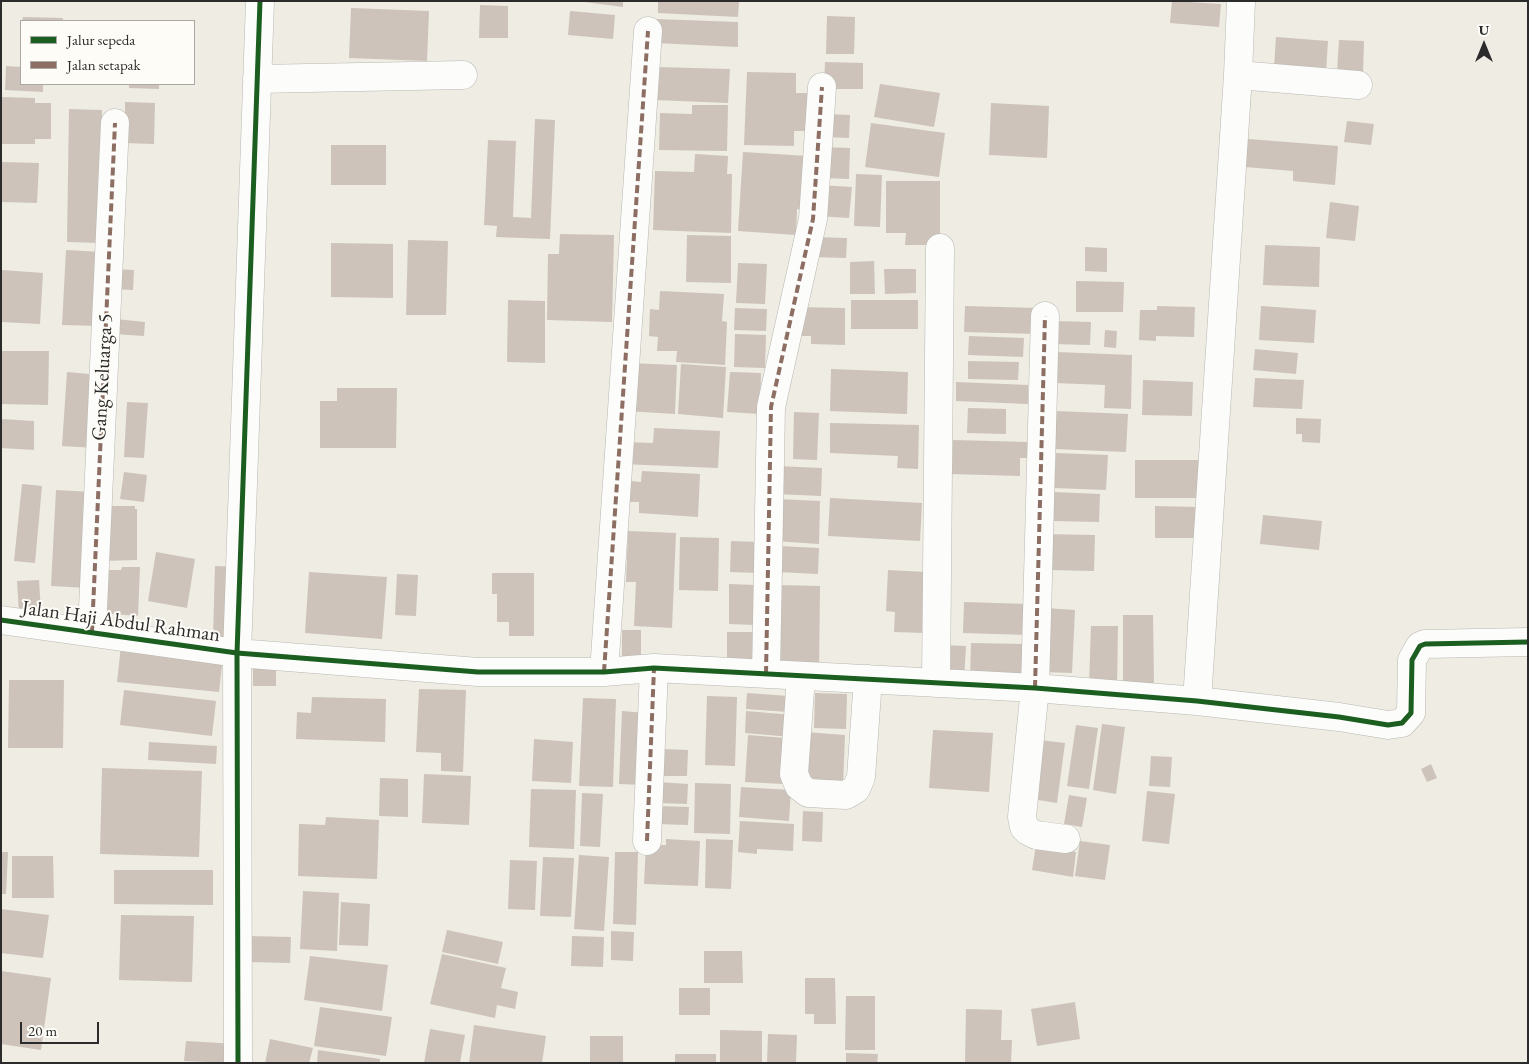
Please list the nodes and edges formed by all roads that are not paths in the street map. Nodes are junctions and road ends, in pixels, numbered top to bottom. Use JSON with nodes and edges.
{"nodes":[{"id":1,"x":260,"y":1,"type":"edge"},
{"id":2,"x":1241,"y":1,"type":"edge"},
{"id":3,"x":648,"y":31,"type":"dead end"},
{"id":4,"x":463,"y":75,"type":"dead end"},
{"id":5,"x":1238,"y":76,"type":"junction"},
{"id":6,"x":257,"y":78,"type":"junction"},
{"id":7,"x":1358,"y":85,"type":"dead end"},
{"id":8,"x":822,"y":87,"type":"dead end"},
{"id":9,"x":115,"y":123,"type":"dead end"},
{"id":10,"x":940,"y":248,"type":"dead end"},
{"id":11,"x":1045,"y":316,"type":"dead end"},
{"id":12,"x":1,"y":620,"type":"edge"},
{"id":13,"x":92,"y":631,"type":"junction"},
{"id":14,"x":1528,"y":642,"type":"edge"},
{"id":15,"x":237,"y":653,"type":"junction"},
{"id":16,"x":654,"y":668,"type":"junction"},
{"id":17,"x":604,"y":672,"type":"junction"},
{"id":18,"x":766,"y":674,"type":"junction"},
{"id":19,"x":801,"y":676,"type":"junction"},
{"id":20,"x":868,"y":680,"type":"junction"},
{"id":21,"x":936,"y":683,"type":"junction"},
{"id":22,"x":1035,"y":688,"type":"junction"},
{"id":23,"x":1197,"y":701,"type":"junction"},
{"id":24,"x":1066,"y":839,"type":"dead end"},
{"id":25,"x":646,"y":841,"type":"dead end"},
{"id":26,"x":238,"y":1063,"type":"edge"}],
"edges":[{"from":1,"to":6,"type":"street"},
{"from":2,"to":5,"type":"street"},
{"from":3,"to":17,"type":"street"},
{"from":4,"to":6,"type":"street"},
{"from":5,"to":7,"type":"street"},
{"from":5,"to":23,"type":"street"},
{"from":6,"to":15,"type":"street"},
{"from":8,"to":18,"type":"street"},
{"from":9,"to":13,"type":"street","name":"Gang Keluarga 5"},
{"from":10,"to":21,"type":"street"},
{"from":11,"to":22,"type":"street"},
{"from":12,"to":13,"type":"street","name":"Jalan Haji Abdul Rahman"},
{"from":13,"to":15,"type":"street","name":"Jalan Haji Abdul Rahman"},
{"from":14,"to":23,"type":"street","name":"Jalan Haji Abdul Rahman"},
{"from":15,"to":17,"type":"street","name":"Jalan Haji Abdul Rahman"},
{"from":15,"to":26,"type":"street"},
{"from":16,"to":17,"type":"street","name":"Jalan Haji Abdul Rahman"},
{"from":16,"to":18,"type":"street","name":"Jalan Haji Abdul Rahman"},
{"from":16,"to":25,"type":"street"},
{"from":18,"to":19,"type":"street","name":"Jalan Haji Abdul Rahman"},
{"from":19,"to":20,"type":"street","name":"Jalan Haji Abdul Rahman"},
{"from":19,"to":20,"type":"street"},
{"from":20,"to":21,"type":"street","name":"Jalan Haji Abdul Rahman"},
{"from":21,"to":22,"type":"street","name":"Jalan Haji Abdul Rahman"},
{"from":22,"to":23,"type":"street","name":"Jalan Haji Abdul Rahman"},
{"from":22,"to":24,"type":"street"}]}
